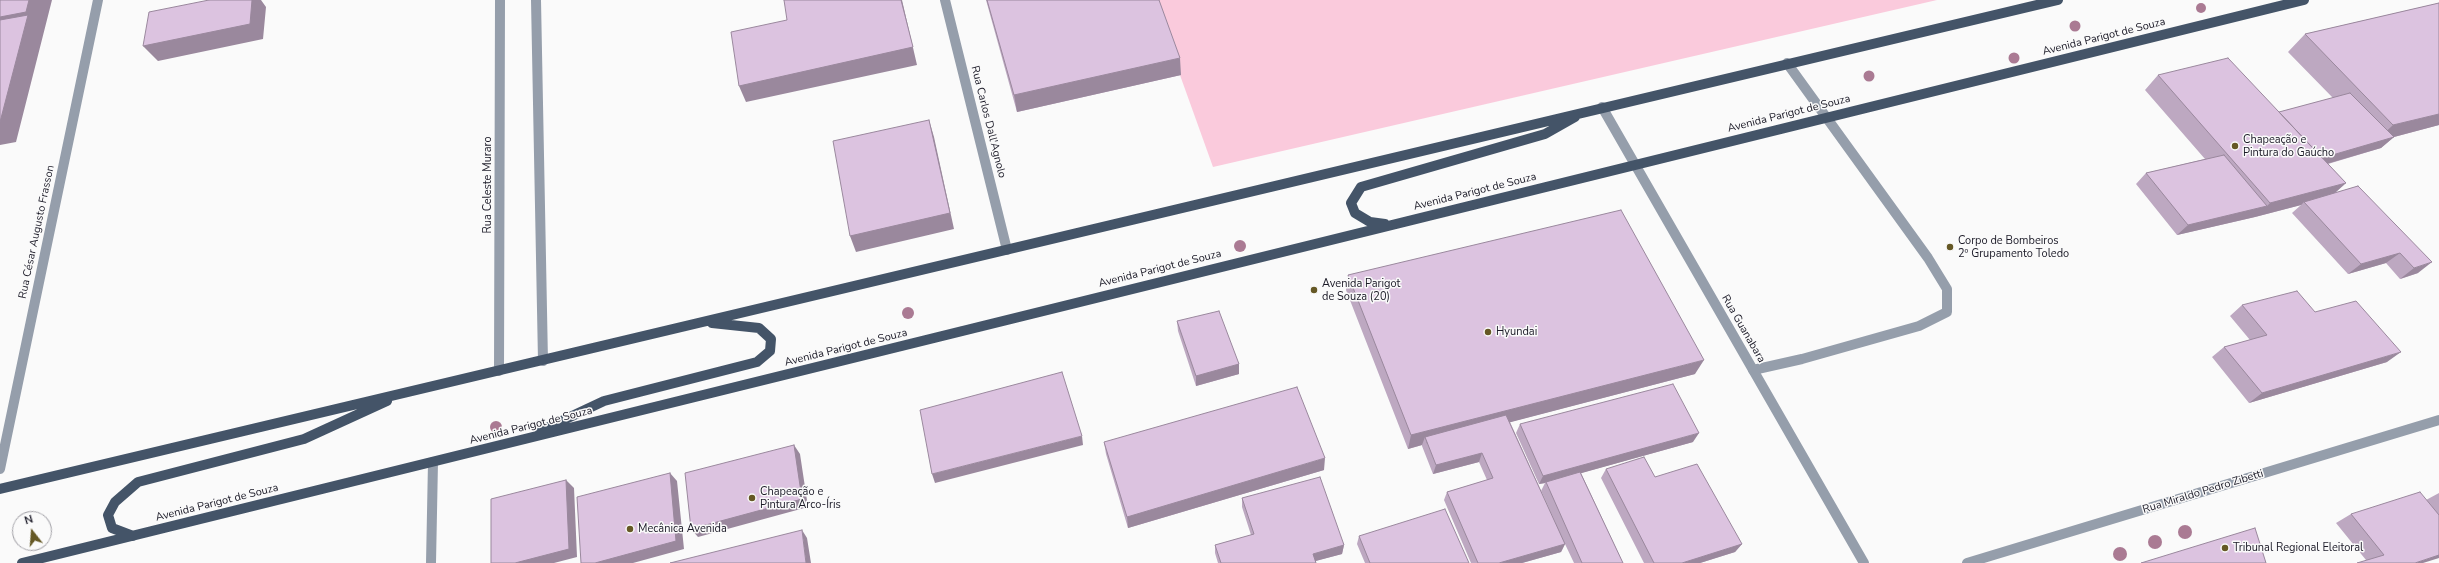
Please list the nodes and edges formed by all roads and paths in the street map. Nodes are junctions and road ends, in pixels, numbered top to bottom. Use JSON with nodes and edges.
{"nodes":[{"id":1,"x":98,"y":0,"type":"edge"},
{"id":2,"x":500,"y":0,"type":"edge"},
{"id":3,"x":536,"y":0,"type":"edge"},
{"id":4,"x":945,"y":0,"type":"edge"},
{"id":5,"x":2058,"y":0,"type":"edge"},
{"id":6,"x":2304,"y":0,"type":"edge"},
{"id":7,"x":1787,"y":63,"type":"junction"},
{"id":8,"x":1602,"y":107,"type":"junction"},
{"id":9,"x":1585,"y":111,"type":"junction"},
{"id":10,"x":1826,"y":117,"type":"junction"},
{"id":11,"x":1635,"y":166,"type":"junction"},
{"id":12,"x":1390,"y":225,"type":"junction"},
{"id":13,"x":1007,"y":250,"type":"junction"},
{"id":14,"x":700,"y":322,"type":"junction"},
{"id":15,"x":542,"y":361,"type":"junction"},
{"id":16,"x":1753,"y":370,"type":"junction"},
{"id":17,"x":499,"y":371,"type":"junction"},
{"id":18,"x":407,"y":392,"type":"junction"},
{"id":19,"x":2439,"y":420,"type":"edge"},
{"id":20,"x":518,"y":441,"type":"junction"},
{"id":21,"x":433,"y":462,"type":"junction"},
{"id":22,"x":0,"y":469,"type":"edge"},
{"id":23,"x":0,"y":489,"type":"edge"},
{"id":24,"x":133,"y":536,"type":"junction"},
{"id":25,"x":22,"y":563,"type":"edge"},
{"id":26,"x":431,"y":563,"type":"edge"},
{"id":27,"x":1864,"y":563,"type":"edge"},
{"id":28,"x":1967,"y":563,"type":"edge"}],
"edges":[{"from":1,"to":22,"type":"street","name":"Rua César Augusto Frasson"},
{"from":2,"to":17,"type":"street","name":"Rua Celeste Muraro"},
{"from":3,"to":15,"type":"street"},
{"from":4,"to":13,"type":"street","name":"Rua Carlos Dall'Agnolo"},
{"from":5,"to":7,"type":"main road"},
{"from":6,"to":10,"type":"main road","name":"Avenida Parigot de Souza"},
{"from":7,"to":8,"type":"main road"},
{"from":7,"to":10,"type":"street"},
{"from":8,"to":9,"type":"main road"},
{"from":8,"to":11,"type":"street","name":"Rua Guanabara"},
{"from":9,"to":12,"type":"main road"},
{"from":9,"to":13,"type":"main road"},
{"from":10,"to":11,"type":"main road","name":"Avenida Parigot de Souza"},
{"from":10,"to":16,"type":"street"},
{"from":11,"to":12,"type":"main road","name":"Avenida Parigot de Souza"},
{"from":11,"to":16,"type":"street","name":"Rua Guanabara"},
{"from":12,"to":20,"type":"main road","name":"Avenida Parigot de Souza"},
{"from":13,"to":14,"type":"main road"},
{"from":14,"to":15,"type":"main road"},
{"from":14,"to":20,"type":"main road"},
{"from":15,"to":17,"type":"main road"},
{"from":16,"to":27,"type":"street","name":"Rua Guanabara"},
{"from":17,"to":18,"type":"main road"},
{"from":18,"to":23,"type":"main road"},
{"from":18,"to":24,"type":"main road"},
{"from":19,"to":28,"type":"street","name":"Rua Miraldo Pedro Zibetti"},
{"from":20,"to":21,"type":"main road","name":"Avenida Parigot de Souza"},
{"from":21,"to":24,"type":"main road","name":"Avenida Parigot de Souza"},
{"from":21,"to":26,"type":"street"},
{"from":24,"to":25,"type":"main road","name":"Avenida Parigot de Souza"}]}
